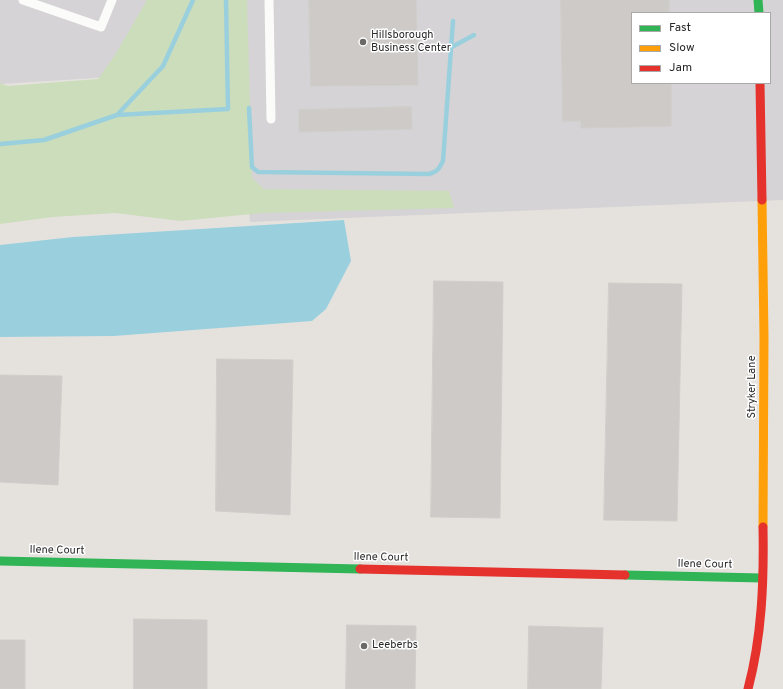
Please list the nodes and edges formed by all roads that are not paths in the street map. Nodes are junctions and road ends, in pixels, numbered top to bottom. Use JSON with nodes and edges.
{"nodes":[{"id":1,"x":23,"y":0,"type":"edge"},
{"id":2,"x":112,"y":0,"type":"edge"},
{"id":3,"x":269,"y":0,"type":"edge"},
{"id":4,"x":758,"y":0,"type":"edge"},
{"id":5,"x":759,"y":12,"type":"edge"},
{"id":6,"x":760,"y":84,"type":"edge"},
{"id":7,"x":270,"y":120,"type":"dead end"},
{"id":8,"x":0,"y":561,"type":"edge"},
{"id":9,"x":762,"y":578,"type":"junction"},
{"id":10,"x":748,"y":689,"type":"edge"}],
"edges":[{"from":1,"to":2,"type":"lane"},
{"from":3,"to":7,"type":"lane"},
{"from":4,"to":5,"type":"street"},
{"from":6,"to":9,"type":"street","name":"Stryker Lane"},
{"from":8,"to":9,"type":"street","name":"Ilene Court"},
{"from":9,"to":10,"type":"street","name":"Stryker Lane"}]}
